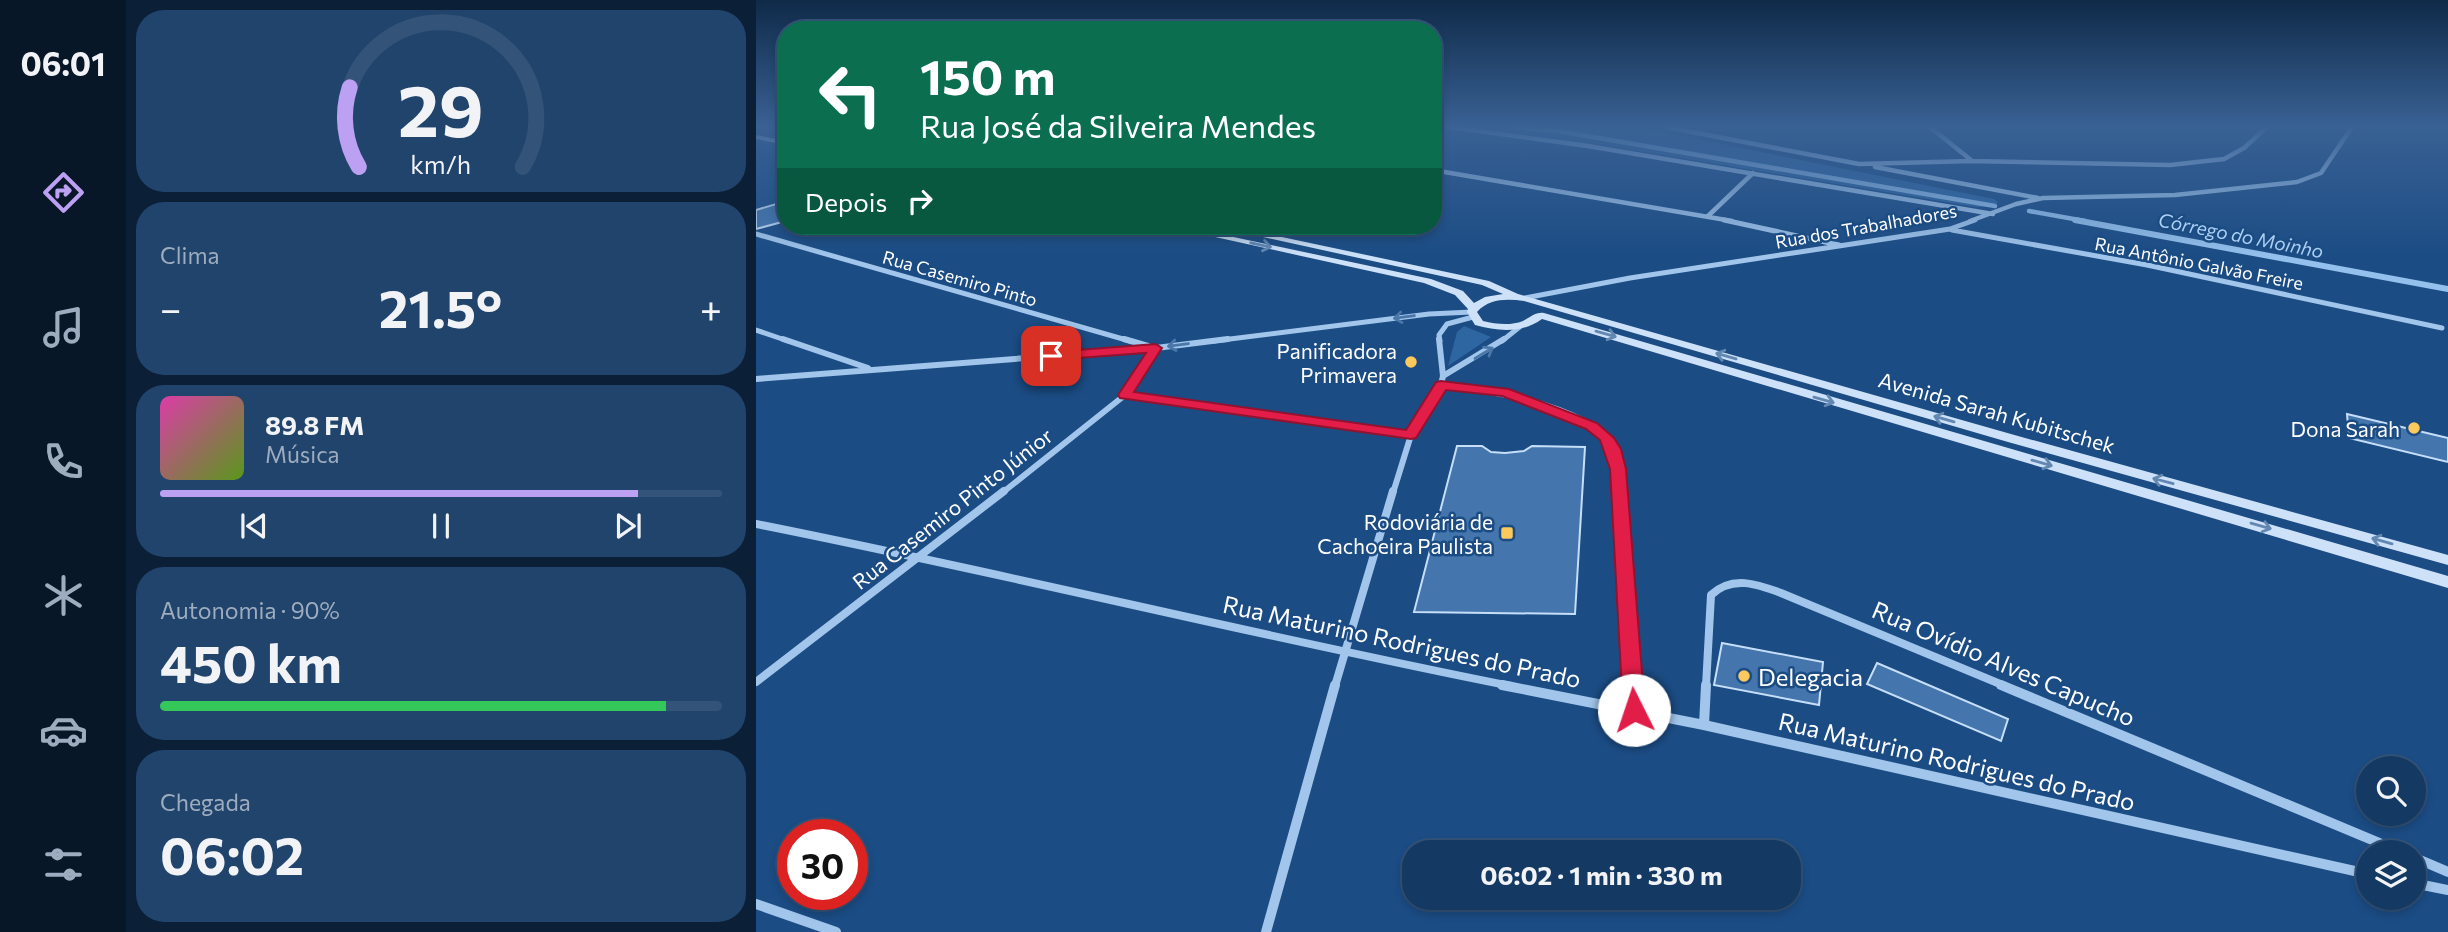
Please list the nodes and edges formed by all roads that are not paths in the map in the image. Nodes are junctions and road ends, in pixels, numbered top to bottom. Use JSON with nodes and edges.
{"nodes":[{"id":1,"x":1737,"y":170,"type":"edge"},
{"id":2,"x":1894,"y":170,"type":"edge"},
{"id":3,"x":2323,"y":170,"type":"edge"},
{"id":4,"x":1442,"y":172,"type":"edge"},
{"id":5,"x":1754,"y":173,"type":"junction"},
{"id":6,"x":2043,"y":198,"type":"junction"},
{"id":7,"x":1994,"y":214,"type":"junction"},
{"id":8,"x":1708,"y":216,"type":"junction"},
{"id":9,"x":1950,"y":229,"type":"junction"},
{"id":10,"x":756,"y":234,"type":"edge"},
{"id":11,"x":1212,"y":235,"type":"edge"},
{"id":12,"x":1260,"y":235,"type":"edge"},
{"id":13,"x":1843,"y":246,"type":"junction"},
{"id":14,"x":1526,"y":298,"type":"junction"},
{"id":15,"x":1472,"y":312,"type":"junction"},
{"id":16,"x":1540,"y":315,"type":"junction"},
{"id":17,"x":1522,"y":326,"type":"junction"},
{"id":18,"x":2442,"y":328,"type":"dead end"},
{"id":19,"x":756,"y":330,"type":"edge"},
{"id":20,"x":1670,"y":340,"type":"junction"},
{"id":21,"x":1156,"y":348,"type":"junction"},
{"id":22,"x":1656,"y":349,"type":"junction"},
{"id":23,"x":873,"y":369,"type":"junction"},
{"id":24,"x":756,"y":379,"type":"edge"},
{"id":25,"x":1442,"y":381,"type":"junction"},
{"id":26,"x":1125,"y":395,"type":"junction"},
{"id":27,"x":1905,"y":408,"type":"junction"},
{"id":28,"x":1894,"y":421,"type":"junction"},
{"id":29,"x":1411,"y":435,"type":"junction"},
{"id":30,"x":2116,"y":468,"type":"junction"},
{"id":31,"x":2112,"y":483,"type":"junction"},
{"id":32,"x":756,"y":524,"type":"edge"},
{"id":33,"x":921,"y":557,"type":"junction"},
{"id":34,"x":2448,"y":560,"type":"edge"},
{"id":35,"x":2448,"y":582,"type":"edge"},
{"id":36,"x":1344,"y":653,"type":"junction"},
{"id":37,"x":756,"y":682,"type":"edge"},
{"id":38,"x":1634,"y":710,"type":"junction"},
{"id":39,"x":1704,"y":725,"type":"junction"},
{"id":40,"x":2372,"y":840,"type":"edge"},
{"id":41,"x":2426,"y":863,"type":"edge"},
{"id":42,"x":2356,"y":871,"type":"edge"},
{"id":43,"x":2448,"y":872,"type":"edge"},
{"id":44,"x":2426,"y":886,"type":"edge"},
{"id":45,"x":2448,"y":890,"type":"edge"},
{"id":46,"x":756,"y":904,"type":"edge"},
{"id":47,"x":836,"y":932,"type":"edge"},
{"id":48,"x":1266,"y":932,"type":"edge"}],
"edges":[{"from":1,"to":5,"type":"street"},
{"from":2,"to":6,"type":"street"},
{"from":3,"to":6,"type":"street","name":"Rua dos Trabalhadores"},
{"from":4,"to":8,"type":"street"},
{"from":5,"to":7,"type":"street"},
{"from":5,"to":8,"type":"street"},
{"from":6,"to":7,"type":"street","name":"Rua dos Trabalhadores"},
{"from":7,"to":9,"type":"street","name":"Rua dos Trabalhadores"},
{"from":8,"to":13,"type":"street"},
{"from":9,"to":13,"type":"street","name":"Rua dos Trabalhadores"},
{"from":9,"to":18,"type":"street","name":"Rua Antônio Galvão Freire"},
{"from":10,"to":21,"type":"street","name":"Rua Casemiro Pinto"},
{"from":11,"to":15,"type":"main road","one_way":true},
{"from":12,"to":14,"type":"main road","name":"Avenida Sarah Kubitschek"},
{"from":13,"to":14,"type":"street","name":"Rua dos Trabalhadores"},
{"from":14,"to":15,"type":"main road"},
{"from":14,"to":16,"type":"main road"},
{"from":14,"to":20,"type":"main road","name":"Avenida Sarah Kubitschek"},
{"from":15,"to":17,"type":"main road"},
{"from":15,"to":21,"type":"street","one_way":true},
{"from":15,"to":25,"type":"street"},
{"from":16,"to":17,"type":"main road"},
{"from":16,"to":22,"type":"main road","name":"Avenida Sarah Kubitschek","one_way":true},
{"from":25,"to":17,"type":"street","one_way":true},
{"from":19,"to":23,"type":"street"},
{"from":20,"to":22,"type":"main road"},
{"from":27,"to":20,"type":"main road","name":"Avenida Sarah Kubitschek","one_way":true},
{"from":21,"to":23,"type":"street"},
{"from":21,"to":26,"type":"street","name":"Rua Casemiro Pinto Júnior"},
{"from":22,"to":28,"type":"main road","name":"Avenida Sarah Kubitschek","one_way":true},
{"from":23,"to":24,"type":"street"},
{"from":25,"to":29,"type":"street"},
{"from":25,"to":38,"type":"street"},
{"from":26,"to":29,"type":"street"},
{"from":26,"to":33,"type":"street","name":"Rua Casemiro Pinto Júnior"},
{"from":27,"to":28,"type":"main road"},
{"from":30,"to":27,"type":"main road","name":"Avenida Sarah Kubitschek","one_way":true},
{"from":28,"to":31,"type":"main road","name":"Avenida Sarah Kubitschek","one_way":true},
{"from":29,"to":36,"type":"street"},
{"from":30,"to":31,"type":"main road"},
{"from":34,"to":30,"type":"main road","name":"Avenida Sarah Kubitschek","one_way":true},
{"from":31,"to":35,"type":"main road","name":"Avenida Sarah Kubitschek","one_way":true},
{"from":32,"to":33,"type":"street","name":"Rua Maturino Rodrigues do Prado"},
{"from":33,"to":36,"type":"street","name":"Rua Maturino Rodrigues do Prado"},
{"from":33,"to":37,"type":"street","name":"Rua Casemiro Pinto Júnior"},
{"from":36,"to":38,"type":"street","name":"Rua Maturino Rodrigues do Prado"},
{"from":36,"to":48,"type":"street"},
{"from":38,"to":39,"type":"street","name":"Rua Maturino Rodrigues do Prado"},
{"from":39,"to":40,"type":"street","name":"Rua Ovídio Alves Capucho"},
{"from":39,"to":42,"type":"street","name":"Rua Maturino Rodrigues do Prado"},
{"from":41,"to":43,"type":"street"},
{"from":44,"to":45,"type":"street"},
{"from":46,"to":47,"type":"street"}]}
